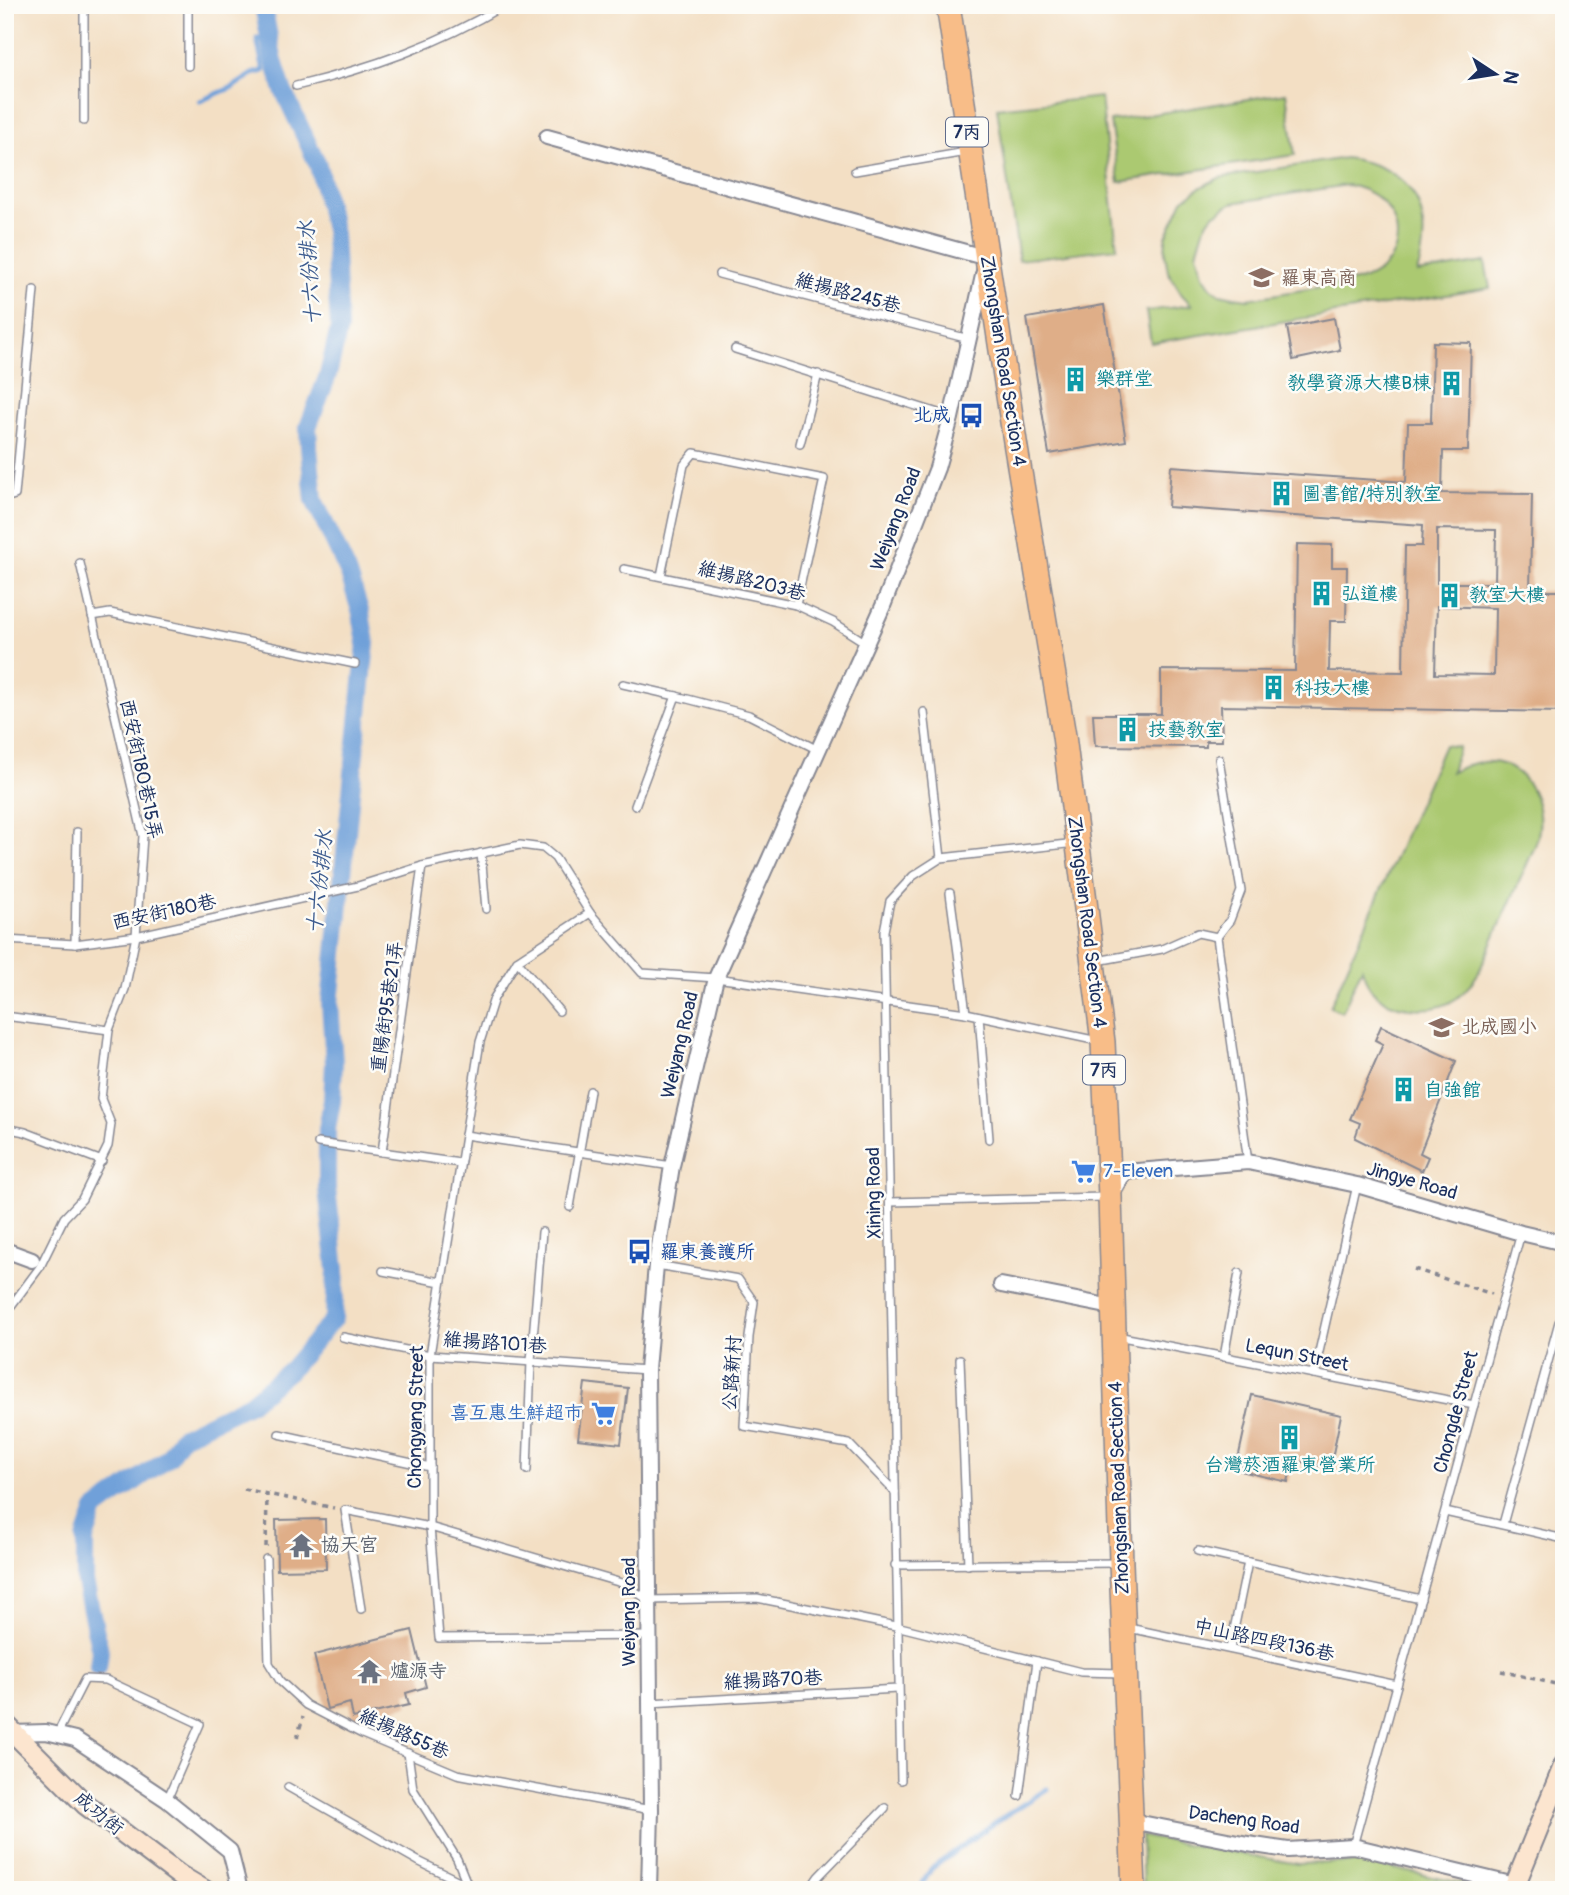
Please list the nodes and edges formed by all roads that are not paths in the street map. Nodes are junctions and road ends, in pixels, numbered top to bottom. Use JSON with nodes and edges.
{"nodes":[{"id":1,"x":84,"y":5,"type":"edge"},
{"id":2,"x":188,"y":5,"type":"edge"},
{"id":3,"x":504,"y":5,"type":"edge"},
{"id":4,"x":948,"y":5,"type":"edge"},
{"id":5,"x":188,"y":65,"type":"dead end"},
{"id":6,"x":296,"y":86,"type":"dead end"},
{"id":7,"x":84,"y":121,"type":"dead end"},
{"id":8,"x":547,"y":137,"type":"dead end"},
{"id":9,"x":970,"y":152,"type":"junction"},
{"id":10,"x":855,"y":171,"type":"dead end"},
{"id":11,"x":987,"y":258,"type":"junction"},
{"id":12,"x":719,"y":274,"type":"dead end"},
{"id":13,"x":34,"y":290,"type":"dead end"},
{"id":14,"x":970,"y":340,"type":"junction"},
{"id":15,"x":735,"y":349,"type":"dead end"},
{"id":16,"x":818,"y":374,"type":"junction"},
{"id":17,"x":951,"y":418,"type":"junction"},
{"id":18,"x":800,"y":444,"type":"dead end"},
{"id":19,"x":5,"y":498,"type":"edge"},
{"id":20,"x":80,"y":563,"type":"dead end"},
{"id":21,"x":624,"y":569,"type":"dead end"},
{"id":22,"x":661,"y":576,"type":"junction"},
{"id":23,"x":796,"y":606,"type":"junction"},
{"id":24,"x":92,"y":616,"type":"junction"},
{"id":25,"x":866,"y":643,"type":"junction"},
{"id":26,"x":355,"y":664,"type":"dead end"},
{"id":27,"x":623,"y":684,"type":"dead end"},
{"id":28,"x":676,"y":696,"type":"junction"},
{"id":29,"x":924,"y":712,"type":"dead end"},
{"id":30,"x":818,"y":750,"type":"junction"},
{"id":31,"x":1219,"y":759,"type":"dead end"},
{"id":32,"x":635,"y":806,"type":"dead end"},
{"id":33,"x":77,"y":832,"type":"dead end"},
{"id":34,"x":1076,"y":843,"type":"junction"},
{"id":35,"x":481,"y":853,"type":"junction"},
{"id":36,"x":942,"y":858,"type":"junction"},
{"id":37,"x":422,"y":866,"type":"junction"},
{"id":38,"x":950,"y":893,"type":"dead end"},
{"id":39,"x":486,"y":909,"type":"dead end"},
{"id":40,"x":590,"y":913,"type":"junction"},
{"id":41,"x":136,"y":936,"type":"junction"},
{"id":42,"x":1217,"y":937,"type":"junction"},
{"id":43,"x":5,"y":940,"type":"edge"},
{"id":44,"x":75,"y":944,"type":"junction"},
{"id":45,"x":517,"y":961,"type":"junction"},
{"id":46,"x":1093,"y":962,"type":"junction"},
{"id":47,"x":716,"y":978,"type":"junction"},
{"id":48,"x":887,"y":1001,"type":"junction"},
{"id":49,"x":559,"y":1011,"type":"dead end"},
{"id":50,"x":966,"y":1013,"type":"junction"},
{"id":51,"x":5,"y":1016,"type":"edge"},
{"id":52,"x":979,"y":1016,"type":"junction"},
{"id":53,"x":109,"y":1030,"type":"junction"},
{"id":54,"x":1103,"y":1042,"type":"junction"},
{"id":55,"x":590,"y":1091,"type":"dead end"},
{"id":56,"x":5,"y":1128,"type":"edge"},
{"id":57,"x":465,"y":1135,"type":"junction"},
{"id":58,"x":989,"y":1139,"type":"dead end"},
{"id":59,"x":318,"y":1143,"type":"dead end"},
{"id":60,"x":382,"y":1152,"type":"junction"},
{"id":61,"x":580,"y":1152,"type":"junction"},
{"id":62,"x":102,"y":1161,"type":"junction"},
{"id":63,"x":1248,"y":1162,"type":"junction"},
{"id":64,"x":460,"y":1163,"type":"junction"},
{"id":65,"x":672,"y":1166,"type":"junction"},
{"id":66,"x":1356,"y":1185,"type":"junction"},
{"id":67,"x":1110,"y":1197,"type":"junction"},
{"id":68,"x":890,"y":1202,"type":"junction"},
{"id":69,"x":570,"y":1206,"type":"dead end"},
{"id":70,"x":542,"y":1232,"type":"dead end"},
{"id":71,"x":1521,"y":1233,"type":"junction"},
{"id":72,"x":1564,"y":1243,"type":"edge"},
{"id":73,"x":5,"y":1250,"type":"edge"},
{"id":74,"x":32,"y":1260,"type":"dead end"},
{"id":75,"x":656,"y":1265,"type":"junction"},
{"id":76,"x":383,"y":1271,"type":"dead end"},
{"id":77,"x":1239,"y":1273,"type":"dead end"},
{"id":78,"x":442,"y":1282,"type":"junction"},
{"id":79,"x":1001,"y":1285,"type":"dead end"},
{"id":80,"x":1112,"y":1307,"type":"junction"},
{"id":81,"x":5,"y":1314,"type":"edge"},
{"id":82,"x":1559,"y":1322,"type":"dead end"},
{"id":83,"x":1114,"y":1335,"type":"junction"},
{"id":84,"x":343,"y":1337,"type":"dead end"},
{"id":85,"x":430,"y":1354,"type":"junction"},
{"id":86,"x":1224,"y":1357,"type":"junction"},
{"id":87,"x":960,"y":1359,"type":"dead end"},
{"id":88,"x":531,"y":1362,"type":"junction"},
{"id":89,"x":647,"y":1370,"type":"junction"},
{"id":90,"x":1314,"y":1374,"type":"junction"},
{"id":91,"x":1474,"y":1405,"type":"junction"},
{"id":92,"x":279,"y":1434,"type":"dead end"},
{"id":93,"x":430,"y":1468,"type":"junction"},
{"id":94,"x":527,"y":1470,"type":"dead end"},
{"id":95,"x":895,"y":1492,"type":"junction"},
{"id":96,"x":1445,"y":1512,"type":"junction"},
{"id":97,"x":1503,"y":1524,"type":"junction"},
{"id":98,"x":430,"y":1527,"type":"junction"},
{"id":99,"x":1564,"y":1539,"type":"edge"},
{"id":100,"x":1198,"y":1551,"type":"dead end"},
{"id":101,"x":266,"y":1559,"type":"road end"},
{"id":102,"x":1248,"y":1562,"type":"junction"},
{"id":103,"x":1121,"y":1563,"type":"junction"},
{"id":104,"x":895,"y":1565,"type":"junction"},
{"id":105,"x":968,"y":1565,"type":"junction"},
{"id":106,"x":1421,"y":1599,"type":"junction"},
{"id":107,"x":648,"y":1600,"type":"junction"},
{"id":108,"x":361,"y":1609,"type":"dead end"},
{"id":109,"x":896,"y":1626,"type":"junction"},
{"id":110,"x":1125,"y":1628,"type":"junction"},
{"id":111,"x":648,"y":1636,"type":"junction"},
{"id":112,"x":1230,"y":1649,"type":"junction"},
{"id":113,"x":1037,"y":1661,"type":"junction"},
{"id":114,"x":1126,"y":1673,"type":"junction"},
{"id":115,"x":1397,"y":1685,"type":"junction"},
{"id":116,"x":898,"y":1689,"type":"junction"},
{"id":117,"x":649,"y":1703,"type":"junction"},
{"id":118,"x":9,"y":1728,"type":"edge"},
{"id":119,"x":56,"y":1735,"type":"junction"},
{"id":120,"x":408,"y":1753,"type":"junction"},
{"id":121,"x":1564,"y":1765,"type":"edge"},
{"id":122,"x":901,"y":1780,"type":"dead end"},
{"id":123,"x":288,"y":1787,"type":"dead end"},
{"id":124,"x":1020,"y":1796,"type":"dead end"},
{"id":125,"x":167,"y":1800,"type":"junction"},
{"id":126,"x":884,"y":1808,"type":"dead end"},
{"id":127,"x":651,"y":1810,"type":"junction"},
{"id":128,"x":1131,"y":1821,"type":"junction"},
{"id":129,"x":1353,"y":1846,"type":"junction"},
{"id":130,"x":1514,"y":1887,"type":"edge"},
{"id":131,"x":469,"y":1888,"type":"edge"},
{"id":132,"x":204,"y":1890,"type":"edge"},
{"id":133,"x":240,"y":1890,"type":"edge"},
{"id":134,"x":649,"y":1890,"type":"edge"},
{"id":135,"x":808,"y":1890,"type":"edge"},
{"id":136,"x":1133,"y":1890,"type":"edge"}],
"edges":[{"from":1,"to":7,"type":"lane"},
{"from":2,"to":5,"type":"lane"},
{"from":3,"to":6,"type":"lane"},
{"from":4,"to":9,"type":"main road","name":"Zhongshan Road Section 4","number":"7丙"},
{"from":8,"to":11,"type":"street"},
{"from":9,"to":10,"type":"lane"},
{"from":9,"to":11,"type":"main road","name":"Zhongshan Road Section 4","number":"7丙"},
{"from":11,"to":14,"type":"street","name":"Weiyang Road"},
{"from":11,"to":34,"type":"main road","name":"Zhongshan Road Section 4","number":"7丙"},
{"from":12,"to":14,"type":"lane","name":"維揚路245巷"},
{"from":13,"to":19,"type":"lane"},
{"from":14,"to":17,"type":"street","name":"Weiyang Road"},
{"from":15,"to":16,"type":"lane"},
{"from":16,"to":17,"type":"lane"},
{"from":16,"to":18,"type":"lane"},
{"from":17,"to":25,"type":"street","name":"Weiyang Road"},
{"from":20,"to":24,"type":"lane","name":"西安街180巷15弄"},
{"from":21,"to":22,"type":"lane","name":"維揚路203巷"},
{"from":22,"to":23,"type":"lane","name":"維揚路203巷"},
{"from":22,"to":23,"type":"lane"},
{"from":23,"to":25,"type":"lane","name":"維揚路203巷"},
{"from":24,"to":26,"type":"lane"},
{"from":24,"to":41,"type":"lane","name":"西安街180巷15弄"},
{"from":25,"to":30,"type":"street","name":"Weiyang Road"},
{"from":27,"to":28,"type":"lane"},
{"from":28,"to":30,"type":"lane"},
{"from":28,"to":32,"type":"lane"},
{"from":29,"to":36,"type":"lane"},
{"from":30,"to":47,"type":"street","name":"Weiyang Road"},
{"from":31,"to":42,"type":"lane"},
{"from":33,"to":44,"type":"lane"},
{"from":34,"to":36,"type":"lane","name":"Xining Road"},
{"from":34,"to":46,"type":"main road","name":"Zhongshan Road Section 4","number":"7丙"},
{"from":35,"to":37,"type":"lane","name":"西安街180巷"},
{"from":35,"to":39,"type":"lane"},
{"from":35,"to":40,"type":"lane","name":"西安街180巷"},
{"from":36,"to":48,"type":"lane","name":"Xining Road"},
{"from":37,"to":41,"type":"lane","name":"西安街180巷"},
{"from":37,"to":60,"type":"lane","name":"重陽街95巷21弄"},
{"from":38,"to":50,"type":"lane"},
{"from":40,"to":45,"type":"lane","name":"Chongyang Street"},
{"from":40,"to":47,"type":"lane"},
{"from":41,"to":44,"type":"lane","name":"西安街180巷"},
{"from":41,"to":53,"type":"lane","name":"西安街180巷15弄"},
{"from":42,"to":46,"type":"lane"},
{"from":42,"to":63,"type":"lane"},
{"from":43,"to":44,"type":"lane","name":"西安街180巷"},
{"from":45,"to":49,"type":"lane"},
{"from":45,"to":57,"type":"lane","name":"Chongyang Street"},
{"from":46,"to":54,"type":"main road","name":"Zhongshan Road Section 4","number":"7丙"},
{"from":47,"to":48,"type":"lane"},
{"from":47,"to":65,"type":"street","name":"Weiyang Road"},
{"from":48,"to":50,"type":"lane"},
{"from":48,"to":68,"type":"lane","name":"Xining Road"},
{"from":50,"to":52,"type":"lane"},
{"from":51,"to":53,"type":"lane"},
{"from":52,"to":54,"type":"lane"},
{"from":52,"to":58,"type":"lane"},
{"from":53,"to":62,"type":"lane","name":"西安街180巷15弄"},
{"from":54,"to":67,"type":"main road","name":"Zhongshan Road Section 4","number":"7丙"},
{"from":55,"to":61,"type":"lane"},
{"from":56,"to":62,"type":"lane"},
{"from":57,"to":61,"type":"lane"},
{"from":57,"to":64,"type":"lane","name":"Chongyang Street"},
{"from":59,"to":60,"type":"lane"},
{"from":60,"to":64,"type":"lane"},
{"from":61,"to":65,"type":"lane"},
{"from":61,"to":69,"type":"lane"},
{"from":62,"to":81,"type":"lane"},
{"from":63,"to":66,"type":"street","name":"Jingye Road"},
{"from":63,"to":67,"type":"street","name":"Jingye Road"},
{"from":64,"to":78,"type":"lane","name":"Chongyang Street"},
{"from":65,"to":75,"type":"street","name":"Weiyang Road"},
{"from":66,"to":71,"type":"street","name":"Jingye Road"},
{"from":66,"to":90,"type":"lane"},
{"from":67,"to":68,"type":"lane"},
{"from":67,"to":80,"type":"main road","name":"Zhongshan Road Section 4","number":"7丙"},
{"from":68,"to":95,"type":"lane","name":"Xining Road"},
{"from":70,"to":88,"type":"lane"},
{"from":71,"to":72,"type":"street","name":"Jingye Road"},
{"from":71,"to":91,"type":"lane","name":"Chongde Street"},
{"from":73,"to":74,"type":"street"},
{"from":75,"to":89,"type":"street","name":"Weiyang Road"},
{"from":75,"to":95,"type":"lane","name":"公路新村"},
{"from":76,"to":78,"type":"lane"},
{"from":77,"to":86,"type":"lane"},
{"from":78,"to":85,"type":"lane","name":"Chongyang Street"},
{"from":79,"to":80,"type":"street"},
{"from":80,"to":83,"type":"main road","name":"Zhongshan Road Section 4","number":"7丙"},
{"from":82,"to":97,"type":"lane"},
{"from":83,"to":86,"type":"lane","name":"Lequn Street"},
{"from":83,"to":103,"type":"main road","name":"Zhongshan Road Section 4","number":"7丙"},
{"from":84,"to":85,"type":"lane","name":"維揚路101巷"},
{"from":85,"to":88,"type":"lane","name":"維揚路101巷"},
{"from":85,"to":93,"type":"lane","name":"Chongyang Street"},
{"from":86,"to":90,"type":"lane","name":"Lequn Street"},
{"from":87,"to":105,"type":"lane"},
{"from":88,"to":89,"type":"lane","name":"維揚路101巷"},
{"from":88,"to":94,"type":"lane"},
{"from":89,"to":107,"type":"street","name":"Weiyang Road"},
{"from":90,"to":91,"type":"lane","name":"Lequn Street"},
{"from":91,"to":96,"type":"lane","name":"Chongde Street"},
{"from":92,"to":93,"type":"lane"},
{"from":93,"to":98,"type":"lane","name":"Chongyang Street"},
{"from":95,"to":104,"type":"lane","name":"Xining Road"},
{"from":96,"to":97,"type":"lane"},
{"from":96,"to":106,"type":"lane","name":"Chongde Street"},
{"from":97,"to":99,"type":"lane"},
{"from":98,"to":107,"type":"lane"},
{"from":98,"to":108,"type":"lane"},
{"from":98,"to":111,"type":"lane","name":"Chongyang Street"},
{"from":100,"to":102,"type":"lane"},
{"from":101,"to":120,"type":"lane","name":"維揚路55巷"},
{"from":102,"to":106,"type":"lane"},
{"from":102,"to":112,"type":"lane"},
{"from":103,"to":105,"type":"lane"},
{"from":103,"to":110,"type":"main road","name":"Zhongshan Road Section 4","number":"7丙"},
{"from":104,"to":105,"type":"lane"},
{"from":104,"to":109,"type":"lane","name":"Xining Road"},
{"from":106,"to":115,"type":"lane","name":"Chongde Street"},
{"from":107,"to":109,"type":"lane"},
{"from":107,"to":111,"type":"street","name":"Weiyang Road"},
{"from":109,"to":113,"type":"lane"},
{"from":109,"to":116,"type":"lane","name":"Xining Road"},
{"from":110,"to":112,"type":"lane","name":"中山路四段136巷"},
{"from":110,"to":114,"type":"main road","name":"Zhongshan Road Section 4","number":"7丙"},
{"from":111,"to":117,"type":"street","name":"Weiyang Road"},
{"from":112,"to":115,"type":"lane","name":"中山路四段136巷"},
{"from":113,"to":114,"type":"lane"},
{"from":113,"to":124,"type":"lane"},
{"from":114,"to":128,"type":"main road","name":"Zhongshan Road Section 4","number":"7丙"},
{"from":115,"to":129,"type":"lane","name":"Chongde Street"},
{"from":116,"to":117,"type":"lane","name":"維揚路70巷"},
{"from":116,"to":122,"type":"lane","name":"Xining Road"},
{"from":117,"to":127,"type":"street","name":"Weiyang Road"},
{"from":118,"to":119,"type":"street"},
{"from":118,"to":132,"type":"street","name":"成功街"},
{"from":119,"to":125,"type":"street"},
{"from":119,"to":125,"type":"lane"},
{"from":120,"to":127,"type":"lane","name":"維揚路55巷"},
{"from":120,"to":131,"type":"lane"},
{"from":121,"to":130,"type":"street"},
{"from":123,"to":131,"type":"lane"},
{"from":125,"to":133,"type":"street"},
{"from":126,"to":135,"type":"lane"},
{"from":127,"to":134,"type":"street","name":"Weiyang Road"},
{"from":128,"to":129,"type":"street","name":"Dacheng Road"},
{"from":128,"to":136,"type":"main road","name":"Zhongshan Road Section 4","number":"7丙"},
{"from":129,"to":130,"type":"street","name":"Dacheng Road"}]}
